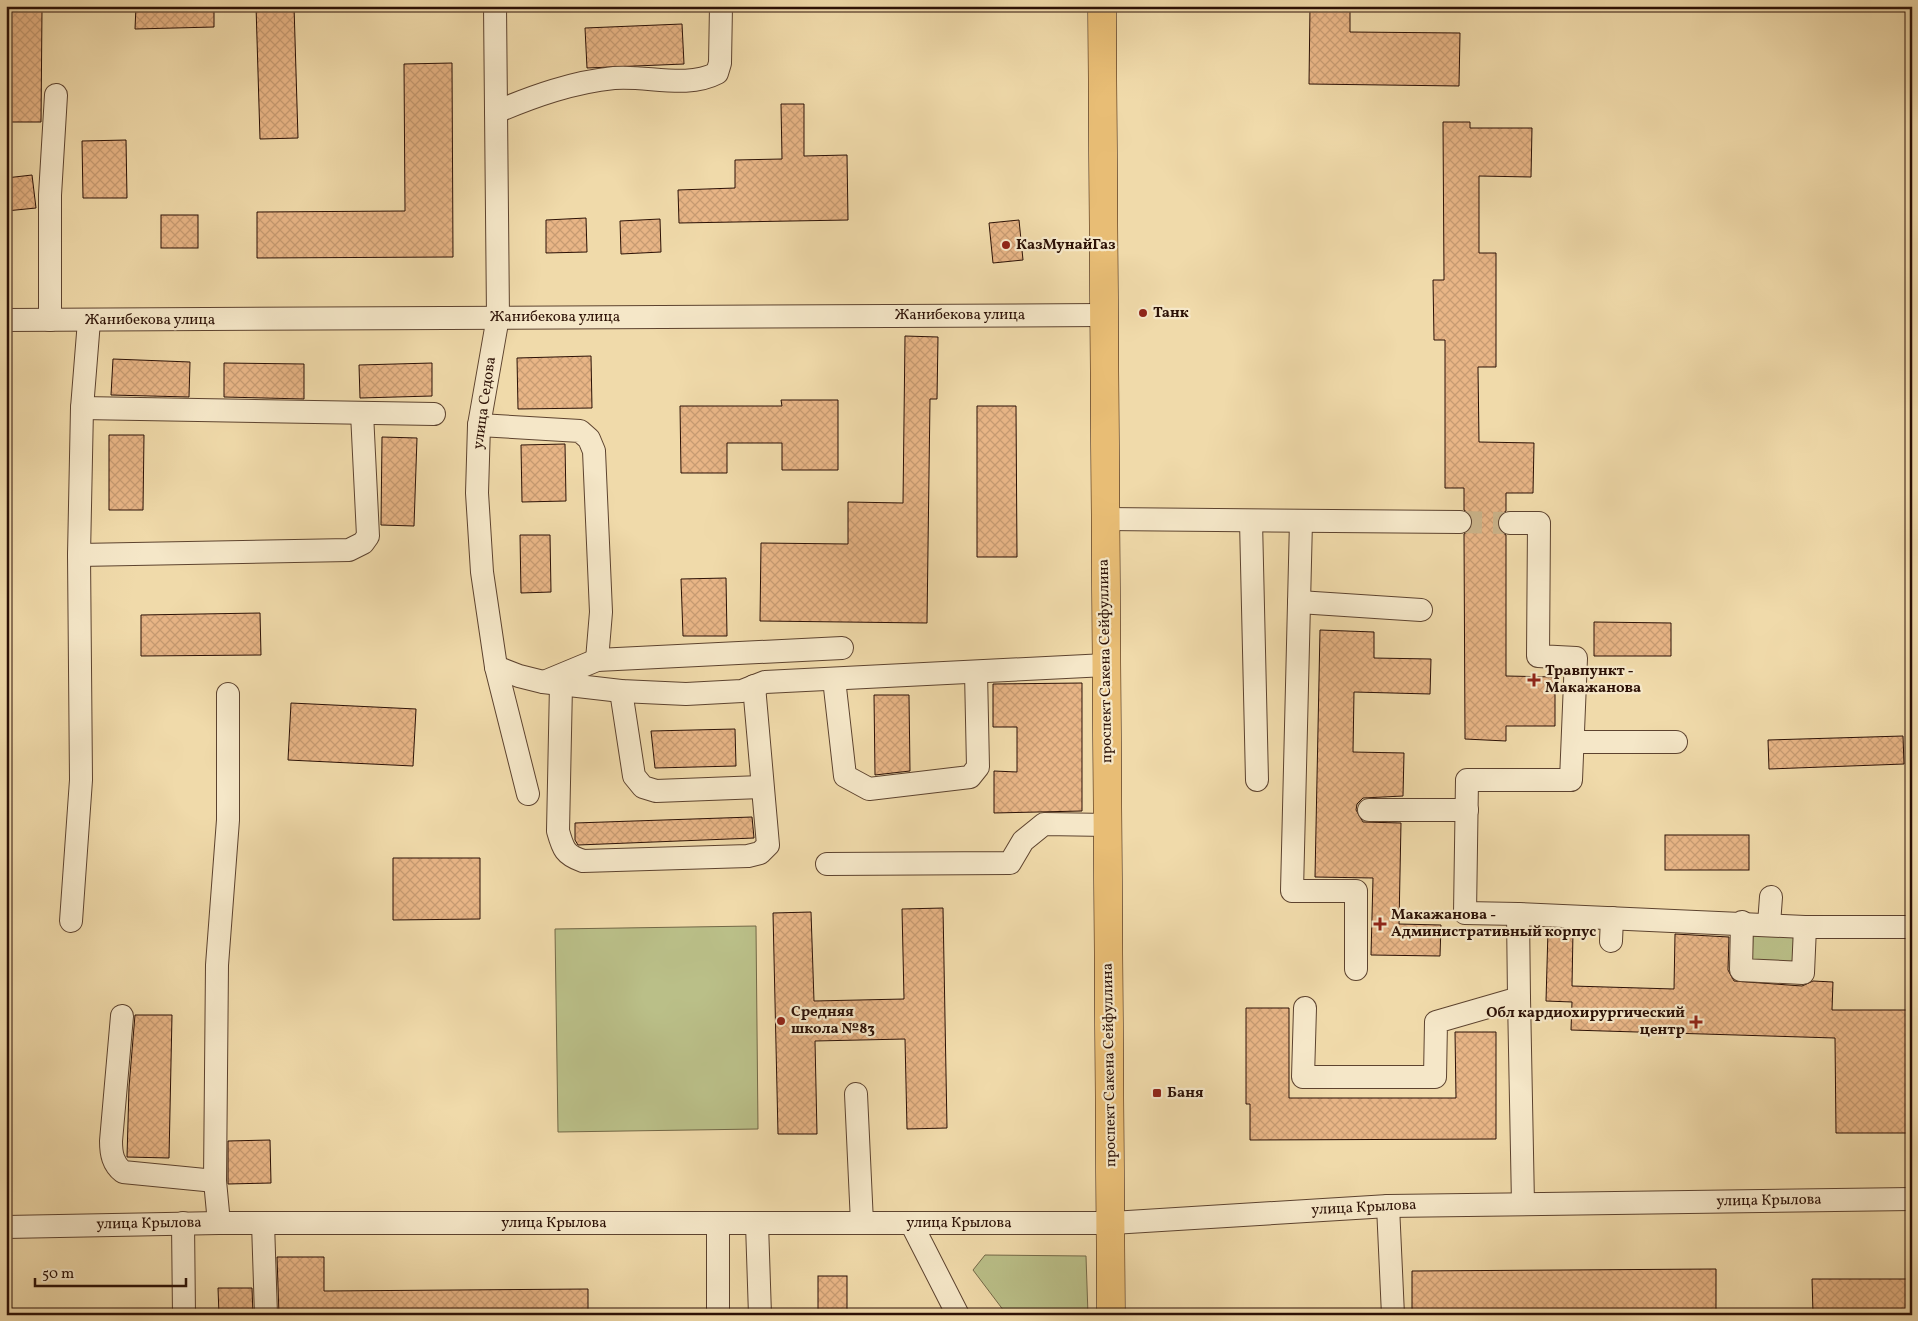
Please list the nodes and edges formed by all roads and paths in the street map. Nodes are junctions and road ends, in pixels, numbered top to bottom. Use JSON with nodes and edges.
{"nodes":[{"id":1,"x":495,"y":6,"type":"edge"},
{"id":2,"x":721,"y":6,"type":"edge"},
{"id":3,"x":1102,"y":6,"type":"edge"},
{"id":4,"x":56,"y":95,"type":"dead end"},
{"id":5,"x":496,"y":112,"type":"junction"},
{"id":6,"x":1103,"y":315,"type":"junction"},
{"id":7,"x":498,"y":317,"type":"junction"},
{"id":8,"x":6,"y":320,"type":"edge"},
{"id":9,"x":50,"y":320,"type":"junction"},
{"id":10,"x":89,"y":321,"type":"junction"},
{"id":11,"x":82,"y":408,"type":"junction"},
{"id":12,"x":362,"y":413,"type":"junction"},
{"id":13,"x":434,"y":414,"type":"dead end"},
{"id":14,"x":479,"y":425,"type":"junction"},
{"id":15,"x":1105,"y":520,"type":"junction"},
{"id":16,"x":1251,"y":521,"type":"junction"},
{"id":17,"x":1301,"y":521,"type":"junction"},
{"id":18,"x":1460,"y":522,"type":"tunnel mouth"},
{"id":19,"x":1510,"y":523,"type":"tunnel mouth"},
{"id":20,"x":79,"y":555,"type":"junction"},
{"id":21,"x":1299,"y":602,"type":"junction"},
{"id":22,"x":1421,"y":610,"type":"dead end"},
{"id":23,"x":842,"y":648,"type":"dead end"},
{"id":24,"x":597,"y":660,"type":"junction"},
{"id":25,"x":1106,"y":665,"type":"junction"},
{"id":26,"x":496,"y":667,"type":"junction"},
{"id":27,"x":976,"y":672,"type":"junction"},
{"id":28,"x":834,"y":679,"type":"junction"},
{"id":29,"x":552,"y":683,"type":"junction"},
{"id":30,"x":754,"y":686,"type":"junction"},
{"id":31,"x":621,"y":691,"type":"junction"},
{"id":32,"x":228,"y":694,"type":"dead end"},
{"id":33,"x":1572,"y":742,"type":"junction"},
{"id":34,"x":1676,"y":742,"type":"dead end"},
{"id":35,"x":1257,"y":780,"type":"dead end"},
{"id":36,"x":761,"y":787,"type":"junction"},
{"id":37,"x":528,"y":794,"type":"dead end"},
{"id":38,"x":1369,"y":810,"type":"dead end"},
{"id":39,"x":1467,"y":810,"type":"junction"},
{"id":40,"x":1108,"y":824,"type":"junction"},
{"id":41,"x":827,"y":864,"type":"dead end"},
{"id":42,"x":1771,"y":897,"type":"dead end"},
{"id":43,"x":1518,"y":914,"type":"junction"},
{"id":44,"x":1612,"y":918,"type":"junction"},
{"id":45,"x":71,"y":921,"type":"dead end"},
{"id":46,"x":1742,"y":922,"type":"junction"},
{"id":47,"x":1769,"y":924,"type":"junction"},
{"id":48,"x":1805,"y":927,"type":"junction"},
{"id":49,"x":1912,"y":928,"type":"edge"},
{"id":50,"x":1611,"y":941,"type":"dead end"},
{"id":51,"x":1356,"y":969,"type":"dead end"},
{"id":52,"x":1519,"y":998,"type":"junction"},
{"id":53,"x":1305,"y":1008,"type":"dead end"},
{"id":54,"x":122,"y":1016,"type":"dead end"},
{"id":55,"x":856,"y":1094,"type":"dead end"},
{"id":56,"x":216,"y":1181,"type":"junction"},
{"id":57,"x":1912,"y":1199,"type":"edge"},
{"id":58,"x":1522,"y":1204,"type":"junction"},
{"id":59,"x":1388,"y":1206,"type":"junction"},
{"id":60,"x":183,"y":1223,"type":"junction"},
{"id":61,"x":219,"y":1223,"type":"junction"},
{"id":62,"x":263,"y":1223,"type":"junction"},
{"id":63,"x":718,"y":1223,"type":"junction"},
{"id":64,"x":862,"y":1223,"type":"junction"},
{"id":65,"x":911,"y":1223,"type":"junction"},
{"id":66,"x":1112,"y":1223,"type":"junction"},
{"id":67,"x":757,"y":1224,"type":"junction"},
{"id":68,"x":6,"y":1227,"type":"edge"},
{"id":69,"x":184,"y":1315,"type":"edge"},
{"id":70,"x":266,"y":1315,"type":"edge"},
{"id":71,"x":718,"y":1315,"type":"edge"},
{"id":72,"x":760,"y":1315,"type":"edge"},
{"id":73,"x":958,"y":1315,"type":"edge"},
{"id":74,"x":1111,"y":1315,"type":"edge"},
{"id":75,"x":1393,"y":1315,"type":"edge"}],
"edges":[{"from":1,"to":5,"type":"street","name":"улица Седова"},
{"from":2,"to":5,"type":"street"},
{"from":3,"to":6,"type":"main road","name":"проспект Сакена Сейфуллина"},
{"from":4,"to":9,"type":"street"},
{"from":5,"to":7,"type":"street","name":"улица Седова"},
{"from":6,"to":7,"type":"street","name":"Жанибекова улица"},
{"from":6,"to":15,"type":"main road","name":"проспект Сакена Сейфуллина"},
{"from":7,"to":10,"type":"street","name":"Жанибекова улица"},
{"from":7,"to":14,"type":"street","name":"улица Седова"},
{"from":8,"to":9,"type":"street","name":"Жанибекова улица"},
{"from":9,"to":10,"type":"street","name":"Жанибекова улица"},
{"from":10,"to":11,"type":"street"},
{"from":11,"to":12,"type":"street"},
{"from":11,"to":20,"type":"street"},
{"from":12,"to":13,"type":"street"},
{"from":12,"to":20,"type":"street"},
{"from":14,"to":24,"type":"street"},
{"from":14,"to":26,"type":"street","name":"улица Седова"},
{"from":15,"to":16,"type":"street"},
{"from":15,"to":25,"type":"main road","name":"проспект Сакена Сейфуллина"},
{"from":16,"to":17,"type":"street"},
{"from":16,"to":35,"type":"street"},
{"from":17,"to":18,"type":"street"},
{"from":17,"to":21,"type":"street"},
{"from":19,"to":33,"type":"street"},
{"from":20,"to":45,"type":"street"},
{"from":21,"to":22,"type":"street"},
{"from":21,"to":51,"type":"street"},
{"from":23,"to":24,"type":"street"},
{"from":24,"to":29,"type":"street"},
{"from":25,"to":27,"type":"street"},
{"from":25,"to":40,"type":"main road","name":"проспект Сакена Сейфуллина"},
{"from":26,"to":29,"type":"street"},
{"from":26,"to":37,"type":"street","name":"улица Седова"},
{"from":27,"to":28,"type":"street"},
{"from":27,"to":28,"type":"street"},
{"from":28,"to":30,"type":"street"},
{"from":29,"to":31,"type":"street"},
{"from":29,"to":36,"type":"street"},
{"from":30,"to":31,"type":"street"},
{"from":30,"to":36,"type":"street"},
{"from":31,"to":36,"type":"street"},
{"from":32,"to":56,"type":"street"},
{"from":33,"to":34,"type":"street"},
{"from":33,"to":39,"type":"street"},
{"from":38,"to":39,"type":"street"},
{"from":39,"to":43,"type":"street"},
{"from":40,"to":41,"type":"street"},
{"from":40,"to":66,"type":"main road","name":"проспект Сакена Сейфуллина"},
{"from":42,"to":47,"type":"street"},
{"from":43,"to":44,"type":"street"},
{"from":43,"to":52,"type":"street"},
{"from":44,"to":46,"type":"street"},
{"from":44,"to":50,"type":"street"},
{"from":46,"to":47,"type":"street"},
{"from":46,"to":48,"type":"street"},
{"from":47,"to":48,"type":"street"},
{"from":48,"to":49,"type":"street"},
{"from":52,"to":53,"type":"street"},
{"from":52,"to":58,"type":"street"},
{"from":54,"to":56,"type":"street"},
{"from":55,"to":64,"type":"street"},
{"from":56,"to":61,"type":"street"},
{"from":57,"to":58,"type":"street","name":"улица Крылова"},
{"from":58,"to":59,"type":"street","name":"улица Крылова"},
{"from":59,"to":66,"type":"street","name":"улица Крылова"},
{"from":59,"to":75,"type":"street"},
{"from":60,"to":61,"type":"street","name":"улица Крылова"},
{"from":60,"to":68,"type":"street","name":"улица Крылова"},
{"from":60,"to":69,"type":"street"},
{"from":61,"to":62,"type":"street","name":"улица Крылова"},
{"from":62,"to":63,"type":"street","name":"улица Крылова"},
{"from":62,"to":70,"type":"street"},
{"from":63,"to":67,"type":"street","name":"улица Крылова"},
{"from":63,"to":71,"type":"street"},
{"from":64,"to":65,"type":"street","name":"улица Крылова"},
{"from":64,"to":67,"type":"street","name":"улица Крылова"},
{"from":65,"to":66,"type":"street","name":"улица Крылова"},
{"from":65,"to":73,"type":"street"},
{"from":66,"to":74,"type":"main road","name":"проспект Сакена Сейфуллина"},
{"from":67,"to":72,"type":"street"}]}
